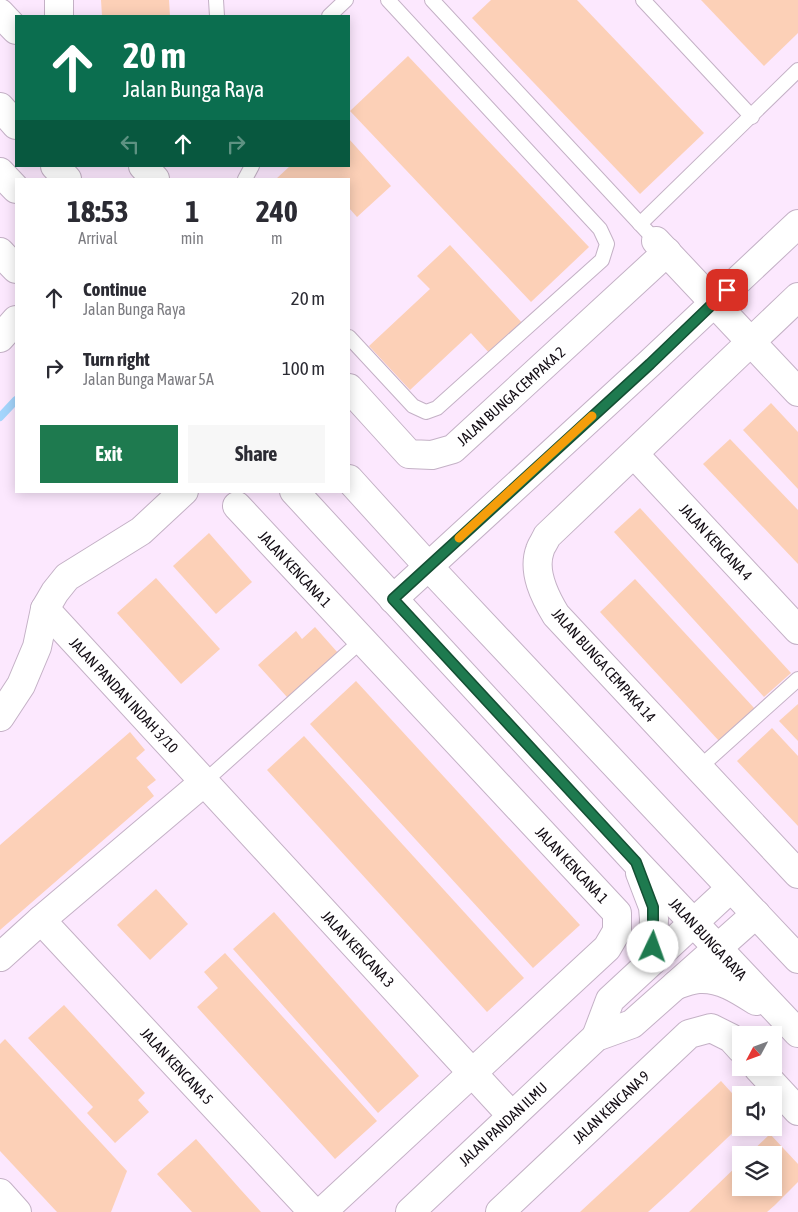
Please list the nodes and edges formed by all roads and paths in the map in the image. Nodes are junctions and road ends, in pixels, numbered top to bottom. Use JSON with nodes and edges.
{"nodes":[{"id":1,"x":59,"y":0,"type":"edge"},
{"id":2,"x":216,"y":0,"type":"edge"},
{"id":3,"x":346,"y":0,"type":"edge"},
{"id":4,"x":388,"y":0,"type":"edge"},
{"id":5,"x":432,"y":0,"type":"edge"},
{"id":6,"x":643,"y":0,"type":"edge"},
{"id":7,"x":0,"y":13,"type":"edge"},
{"id":8,"x":59,"y":15,"type":"edge"},
{"id":9,"x":217,"y":15,"type":"edge"},
{"id":10,"x":330,"y":15,"type":"edge"},
{"id":11,"x":15,"y":29,"type":"edge"},
{"id":12,"x":798,"y":70,"type":"edge"},
{"id":13,"x":0,"y":107,"type":"edge"},
{"id":14,"x":752,"y":117,"type":"junction"},
{"id":15,"x":15,"y":124,"type":"edge"},
{"id":16,"x":56,"y":167,"type":"edge"},
{"id":17,"x":144,"y":167,"type":"edge"},
{"id":18,"x":0,"y":172,"type":"edge"},
{"id":19,"x":66,"y":178,"type":"edge"},
{"id":20,"x":154,"y":178,"type":"edge"},
{"id":21,"x":15,"y":188,"type":"edge"},
{"id":22,"x":798,"y":224,"type":"edge"},
{"id":23,"x":654,"y":239,"type":"junction"},
{"id":24,"x":0,"y":252,"type":"edge"},
{"id":25,"x":15,"y":269,"type":"edge"},
{"id":26,"x":798,"y":297,"type":"edge"},
{"id":27,"x":714,"y":302,"type":"junction"},
{"id":28,"x":15,"y":321,"type":"edge"},
{"id":29,"x":0,"y":338,"type":"edge"},
{"id":30,"x":350,"y":339,"type":"edge"},
{"id":31,"x":751,"y":342,"type":"junction"},
{"id":32,"x":350,"y":389,"type":"edge"},
{"id":33,"x":798,"y":392,"type":"edge"},
{"id":34,"x":634,"y":454,"type":"junction"},
{"id":35,"x":350,"y":480,"type":"edge"},
{"id":36,"x":182,"y":493,"type":"edge"},
{"id":37,"x":296,"y":493,"type":"edge"},
{"id":38,"x":237,"y":506,"type":"dead end"},
{"id":39,"x":428,"y":566,"type":"junction"},
{"id":40,"x":393,"y":599,"type":"junction"},
{"id":41,"x":45,"y":609,"type":"junction"},
{"id":42,"x":798,"y":630,"type":"edge"},
{"id":43,"x":361,"y":641,"type":"junction"},
{"id":44,"x":798,"y":679,"type":"edge"},
{"id":45,"x":0,"y":717,"type":"edge"},
{"id":46,"x":699,"y":768,"type":"junction"},
{"id":47,"x":204,"y":782,"type":"junction"},
{"id":48,"x":636,"y":862,"type":"junction"},
{"id":49,"x":798,"y":874,"type":"edge"},
{"id":50,"x":731,"y":888,"type":"junction"},
{"id":51,"x":756,"y":914,"type":"junction"},
{"id":52,"x":41,"y":920,"type":"junction"},
{"id":53,"x":693,"y":922,"type":"junction"},
{"id":54,"x":718,"y":949,"type":"junction"},
{"id":55,"x":0,"y":957,"type":"edge"},
{"id":56,"x":798,"y":959,"type":"edge"},
{"id":57,"x":652,"y":961,"type":"junction"},
{"id":58,"x":676,"y":985,"type":"junction"},
{"id":59,"x":792,"y":1027,"type":"edge"},
{"id":60,"x":596,"y":1036,"type":"junction"},
{"id":61,"x":732,"y":1041,"type":"edge"},
{"id":62,"x":472,"y":1073,"type":"junction"},
{"id":63,"x":765,"y":1076,"type":"edge"},
{"id":64,"x":798,"y":1111,"type":"edge"},
{"id":65,"x":512,"y":1116,"type":"junction"},
{"id":66,"x":0,"y":1193,"type":"edge"},
{"id":67,"x":17,"y":1212,"type":"edge"},
{"id":68,"x":313,"y":1212,"type":"edge"},
{"id":69,"x":322,"y":1212,"type":"edge"},
{"id":70,"x":410,"y":1212,"type":"edge"},
{"id":71,"x":500,"y":1212,"type":"edge"}],
"edges":[{"from":1,"to":8,"type":"street"},
{"from":2,"to":9,"type":"lane"},
{"from":3,"to":10,"type":"lane"},
{"from":4,"to":30,"type":"lane"},
{"from":5,"to":23,"type":"lane"},
{"from":6,"to":14,"type":"lane"},
{"from":7,"to":11,"type":"street"},
{"from":12,"to":14,"type":"lane"},
{"from":13,"to":15,"type":"street"},
{"from":14,"to":23,"type":"lane"},
{"from":16,"to":19,"type":"street"},
{"from":17,"to":20,"type":"street"},
{"from":18,"to":21,"type":"street"},
{"from":22,"to":27,"type":"street"},
{"from":23,"to":27,"type":"street"},
{"from":23,"to":32,"type":"street","name":"JALAN BUNGA CEMPAKA 2"},
{"from":24,"to":25,"type":"street"},
{"from":26,"to":31,"type":"street","name":"JALAN BUNGA CEMPAKA 14"},
{"from":27,"to":31,"type":"street"},
{"from":27,"to":39,"type":"street"},
{"from":28,"to":29,"type":"street"},
{"from":31,"to":33,"type":"street"},
{"from":31,"to":34,"type":"street","name":"JALAN BUNGA CEMPAKA 14"},
{"from":34,"to":42,"type":"street","name":"JALAN KENCANA 4"},
{"from":34,"to":46,"type":"street","name":"JALAN BUNGA CEMPAKA 14"},
{"from":35,"to":39,"type":"street"},
{"from":36,"to":41,"type":"street"},
{"from":37,"to":40,"type":"street","name":"JALAN BUNGA RAYA"},
{"from":38,"to":43,"type":"street","name":"JALAN KENCANA 1"},
{"from":39,"to":40,"type":"street"},
{"from":39,"to":50,"type":"street"},
{"from":40,"to":48,"type":"street","name":"JALAN BUNGA RAYA"},
{"from":41,"to":45,"type":"street"},
{"from":41,"to":47,"type":"street","name":"JALAN PANDAN INDAH 3/10"},
{"from":43,"to":47,"type":"lane"},
{"from":43,"to":62,"type":"street","name":"JALAN KENCANA 1"},
{"from":44,"to":46,"type":"lane"},
{"from":46,"to":49,"type":"street","name":"JALAN BUNGA CEMPAKA 14"},
{"from":47,"to":52,"type":"street"},
{"from":47,"to":62,"type":"street","name":"JALAN KENCANA 3"},
{"from":48,"to":53,"type":"street","name":"JALAN BUNGA RAYA"},
{"from":48,"to":57,"type":"street"},
{"from":50,"to":51,"type":"street"},
{"from":50,"to":53,"type":"street","name":"JALAN PANDAN ILMU"},
{"from":51,"to":54,"type":"street","name":"JALAN PANDAN ILMU"},
{"from":51,"to":56,"type":"street"},
{"from":52,"to":55,"type":"street"},
{"from":52,"to":68,"type":"street","name":"JALAN KENCANA 5"},
{"from":53,"to":54,"type":"street","name":"JALAN BUNGA RAYA"},
{"from":53,"to":57,"type":"street","name":"JALAN PANDAN ILMU"},
{"from":54,"to":58,"type":"street","name":"JALAN PANDAN ILMU"},
{"from":54,"to":59,"type":"street","name":"JALAN BUNGA RAYA"},
{"from":57,"to":60,"type":"street","name":"JALAN PANDAN ILMU"},
{"from":58,"to":59,"type":"street"},
{"from":58,"to":60,"type":"street","name":"JALAN PANDAN ILMU"},
{"from":60,"to":65,"type":"street","name":"JALAN PANDAN ILMU"},
{"from":61,"to":71,"type":"street","name":"JALAN KENCANA 9"},
{"from":62,"to":65,"type":"street","name":"JALAN KENCANA 3"},
{"from":62,"to":69,"type":"street","name":"JALAN KENCANA 1"},
{"from":63,"to":64,"type":"street"},
{"from":65,"to":70,"type":"street","name":"JALAN PANDAN ILMU"},
{"from":66,"to":67,"type":"street"}]}
